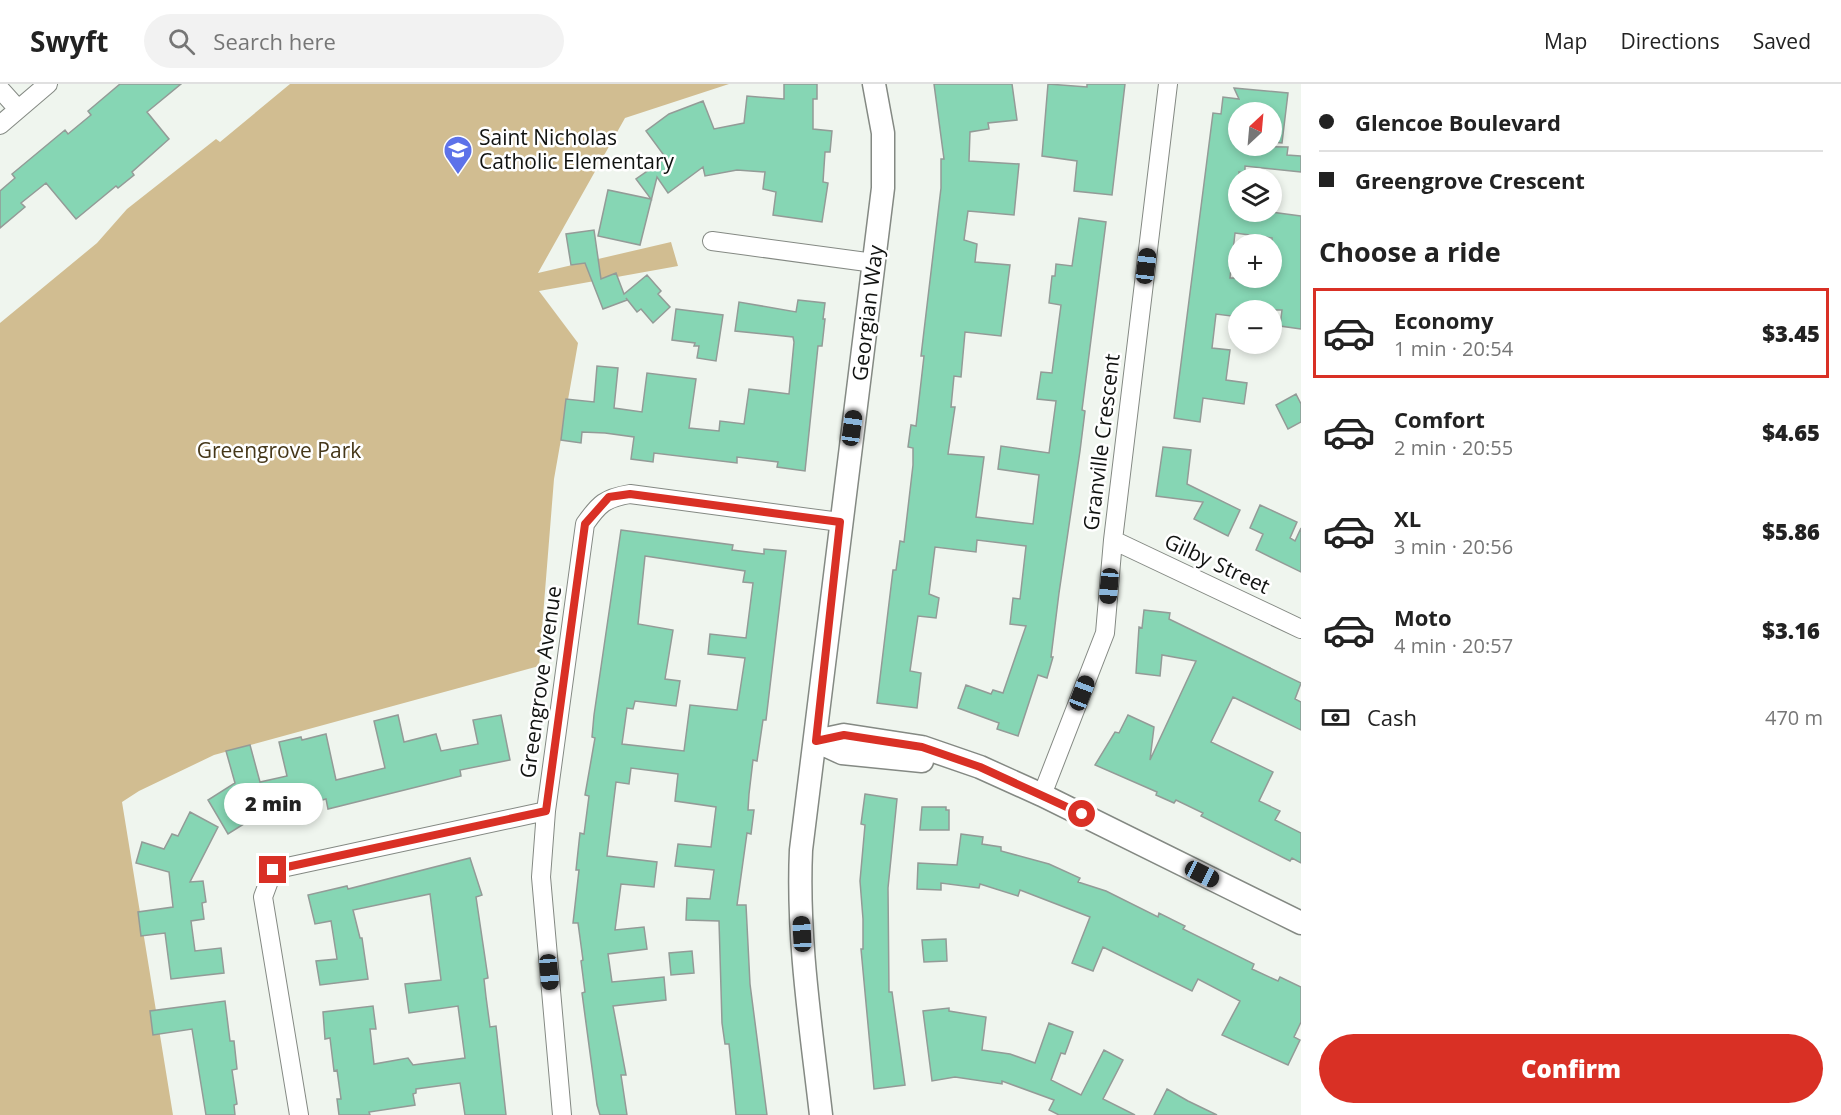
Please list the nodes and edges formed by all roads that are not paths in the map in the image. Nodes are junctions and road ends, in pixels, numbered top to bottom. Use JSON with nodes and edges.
{"nodes":[{"id":1,"x":48,"y":84,"type":"edge"},
{"id":2,"x":874,"y":84,"type":"edge"},
{"id":3,"x":1168,"y":84,"type":"edge"},
{"id":4,"x":0,"y":89,"type":"edge"},
{"id":5,"x":18,"y":109,"type":"junction"},
{"id":6,"x":0,"y":124,"type":"edge"},
{"id":7,"x":712,"y":241,"type":"dead end"},
{"id":8,"x":874,"y":263,"type":"junction"},
{"id":9,"x":840,"y":522,"type":"junction"},
{"id":10,"x":1113,"y":540,"type":"junction"},
{"id":11,"x":1301,"y":629,"type":"edge"},
{"id":12,"x":816,"y":741,"type":"junction"},
{"id":13,"x":1042,"y":795,"type":"junction"},
{"id":14,"x":546,"y":811,"type":"junction"},
{"id":15,"x":1301,"y":923,"type":"edge"},
{"id":16,"x":299,"y":1115,"type":"edge"},
{"id":17,"x":562,"y":1115,"type":"edge"},
{"id":18,"x":821,"y":1115,"type":"edge"}],
"edges":[{"from":1,"to":5,"type":"street"},
{"from":2,"to":8,"type":"street","name":"Georgian Way"},
{"from":3,"to":10,"type":"street","name":"Granville Crescent"},
{"from":4,"to":5,"type":"street"},
{"from":5,"to":6,"type":"street"},
{"from":7,"to":8,"type":"street"},
{"from":8,"to":9,"type":"street","name":"Georgian Way"},
{"from":9,"to":12,"type":"street","name":"Georgian Way"},
{"from":9,"to":14,"type":"street","name":"Greengrove Avenue"},
{"from":10,"to":11,"type":"street","name":"Gilby Street"},
{"from":10,"to":13,"type":"street","name":"Granville Crescent"},
{"from":12,"to":13,"type":"street"},
{"from":12,"to":18,"type":"street","name":"Georgian Way"},
{"from":13,"to":15,"type":"street"},
{"from":14,"to":16,"type":"street"},
{"from":14,"to":17,"type":"street","name":"Greengrove Avenue"}]}
